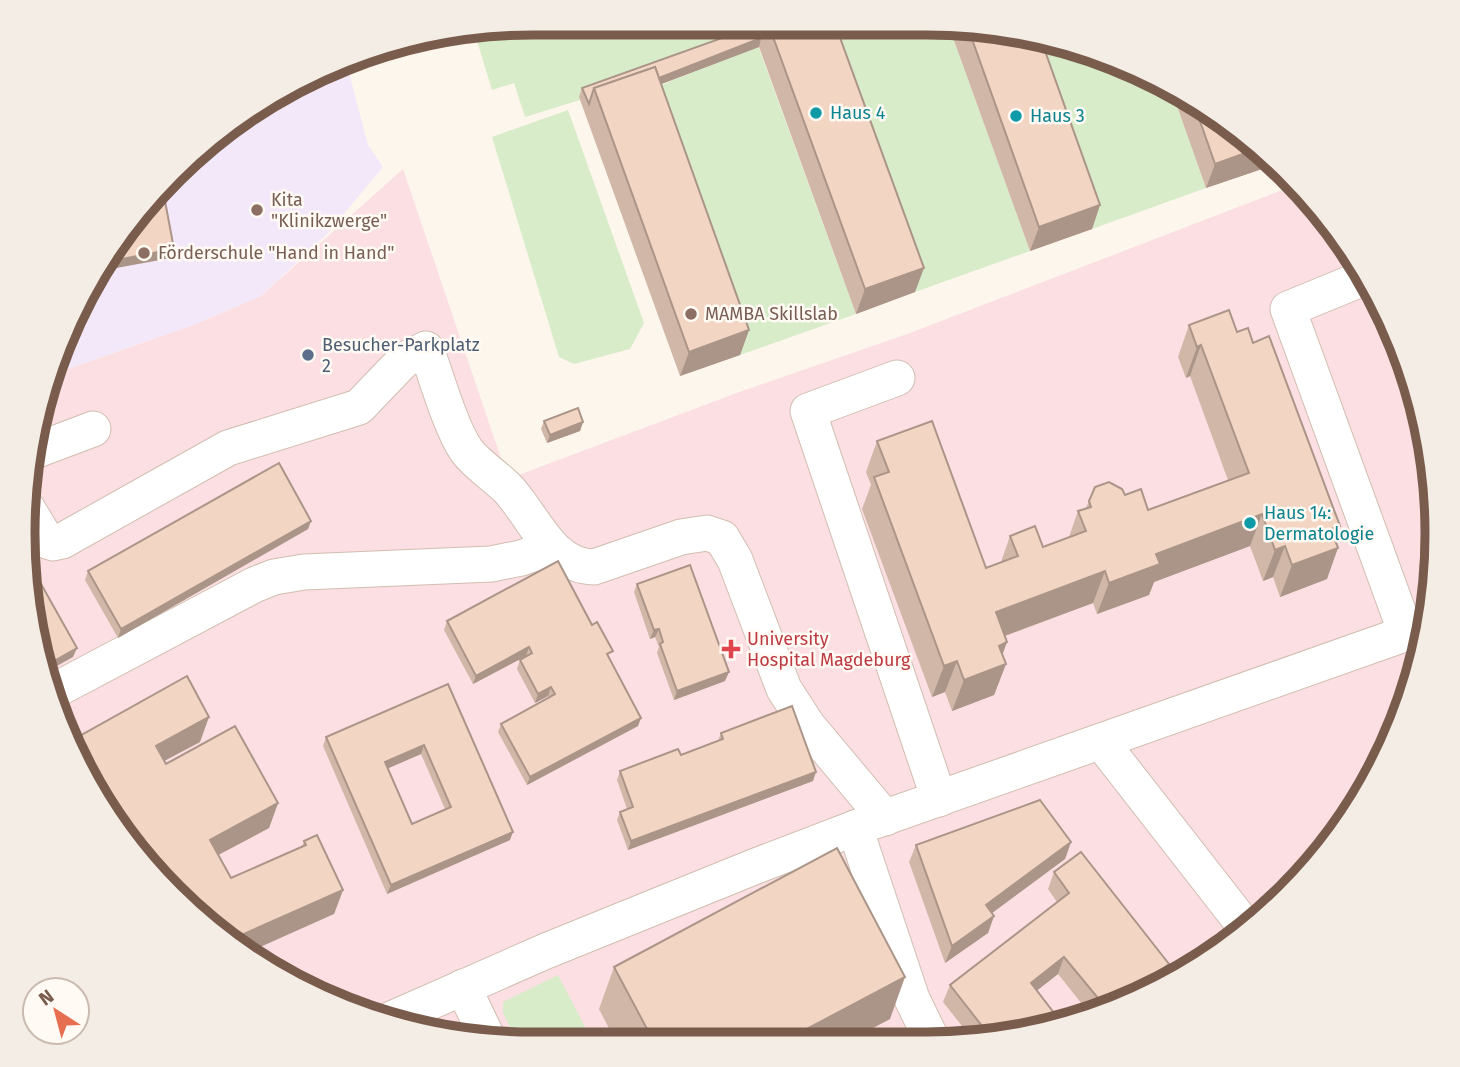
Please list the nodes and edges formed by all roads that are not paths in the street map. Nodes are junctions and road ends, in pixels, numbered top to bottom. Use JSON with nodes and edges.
{"nodes":[{"id":1,"x":1356,"y":281,"type":"edge"},
{"id":2,"x":897,"y":378,"type":"dead end"},
{"id":3,"x":93,"y":429,"type":"dead end"},
{"id":4,"x":43,"y":448,"type":"edge"},
{"id":5,"x":35,"y":522,"type":"edge"},
{"id":6,"x":552,"y":547,"type":"junction"},
{"id":7,"x":1415,"y":629,"type":"edge"},
{"id":8,"x":1416,"y":630,"type":"edge"},
{"id":9,"x":59,"y":688,"type":"edge"},
{"id":10,"x":1102,"y":743,"type":"junction"},
{"id":11,"x":939,"y":799,"type":"junction"},
{"id":12,"x":870,"y":823,"type":"junction"},
{"id":13,"x":1240,"y":920,"type":"edge"},
{"id":14,"x":463,"y":987,"type":"junction"},
{"id":15,"x":406,"y":1015,"type":"edge"},
{"id":16,"x":483,"y":1029,"type":"edge"},
{"id":17,"x":922,"y":1032,"type":"edge"}],
"edges":[{"from":1,"to":7,"type":"lane"},
{"from":2,"to":11,"type":"lane"},
{"from":3,"to":4,"type":"lane"},
{"from":5,"to":6,"type":"lane"},
{"from":6,"to":9,"type":"lane"},
{"from":6,"to":12,"type":"lane"},
{"from":8,"to":10,"type":"lane"},
{"from":10,"to":11,"type":"lane"},
{"from":10,"to":13,"type":"lane"},
{"from":11,"to":12,"type":"lane"},
{"from":12,"to":14,"type":"lane"},
{"from":12,"to":17,"type":"lane"},
{"from":14,"to":15,"type":"lane"},
{"from":14,"to":16,"type":"lane"}]}
